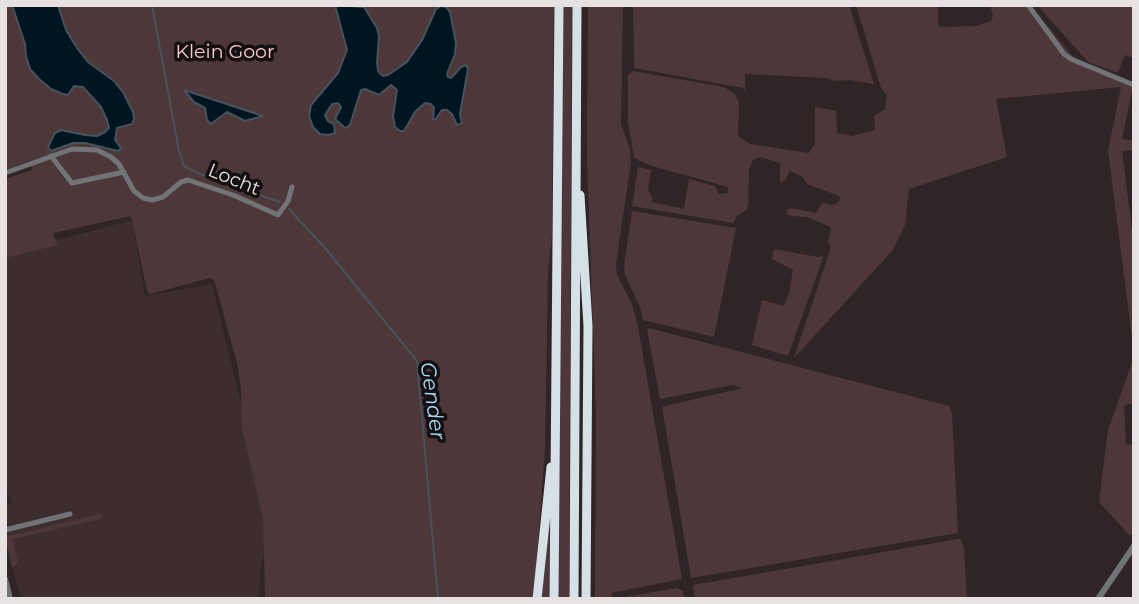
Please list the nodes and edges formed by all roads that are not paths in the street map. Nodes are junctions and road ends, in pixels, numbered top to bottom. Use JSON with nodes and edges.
{"nodes":[{"id":1,"x":559,"y":5,"type":"edge"},
{"id":2,"x":577,"y":5,"type":"edge"},
{"id":3,"x":1028,"y":5,"type":"edge"},
{"id":4,"x":1134,"y":85,"type":"edge"},
{"id":5,"x":51,"y":156,"type":"junction"},
{"id":6,"x":576,"y":165,"type":"junction"},
{"id":7,"x":124,"y":172,"type":"junction"},
{"id":8,"x":5,"y":173,"type":"edge"},
{"id":9,"x":292,"y":187,"type":"dead end"},
{"id":10,"x":556,"y":435,"type":"junction"},
{"id":11,"x":71,"y":514,"type":"dead end"},
{"id":12,"x":5,"y":530,"type":"edge"},
{"id":13,"x":1134,"y":546,"type":"edge"},
{"id":14,"x":5,"y":579,"type":"edge"},
{"id":15,"x":10,"y":599,"type":"edge"},
{"id":16,"x":537,"y":599,"type":"edge"},
{"id":17,"x":554,"y":599,"type":"edge"},
{"id":18,"x":574,"y":599,"type":"edge"},
{"id":19,"x":588,"y":599,"type":"edge"},
{"id":20,"x":1098,"y":599,"type":"edge"}],
"edges":[{"from":1,"to":10,"type":"highway"},
{"from":2,"to":6,"type":"highway"},
{"from":3,"to":4,"type":"street"},
{"from":5,"to":7,"type":"street","name":"Locht"},
{"from":5,"to":7,"type":"street"},
{"from":5,"to":8,"type":"street","name":"Locht"},
{"from":6,"to":18,"type":"highway"},
{"from":6,"to":19,"type":"highway"},
{"from":7,"to":9,"type":"street","name":"Locht"},
{"from":10,"to":16,"type":"highway"},
{"from":10,"to":17,"type":"highway"},
{"from":11,"to":12,"type":"street"},
{"from":13,"to":20,"type":"street"},
{"from":14,"to":15,"type":"street"}]}
